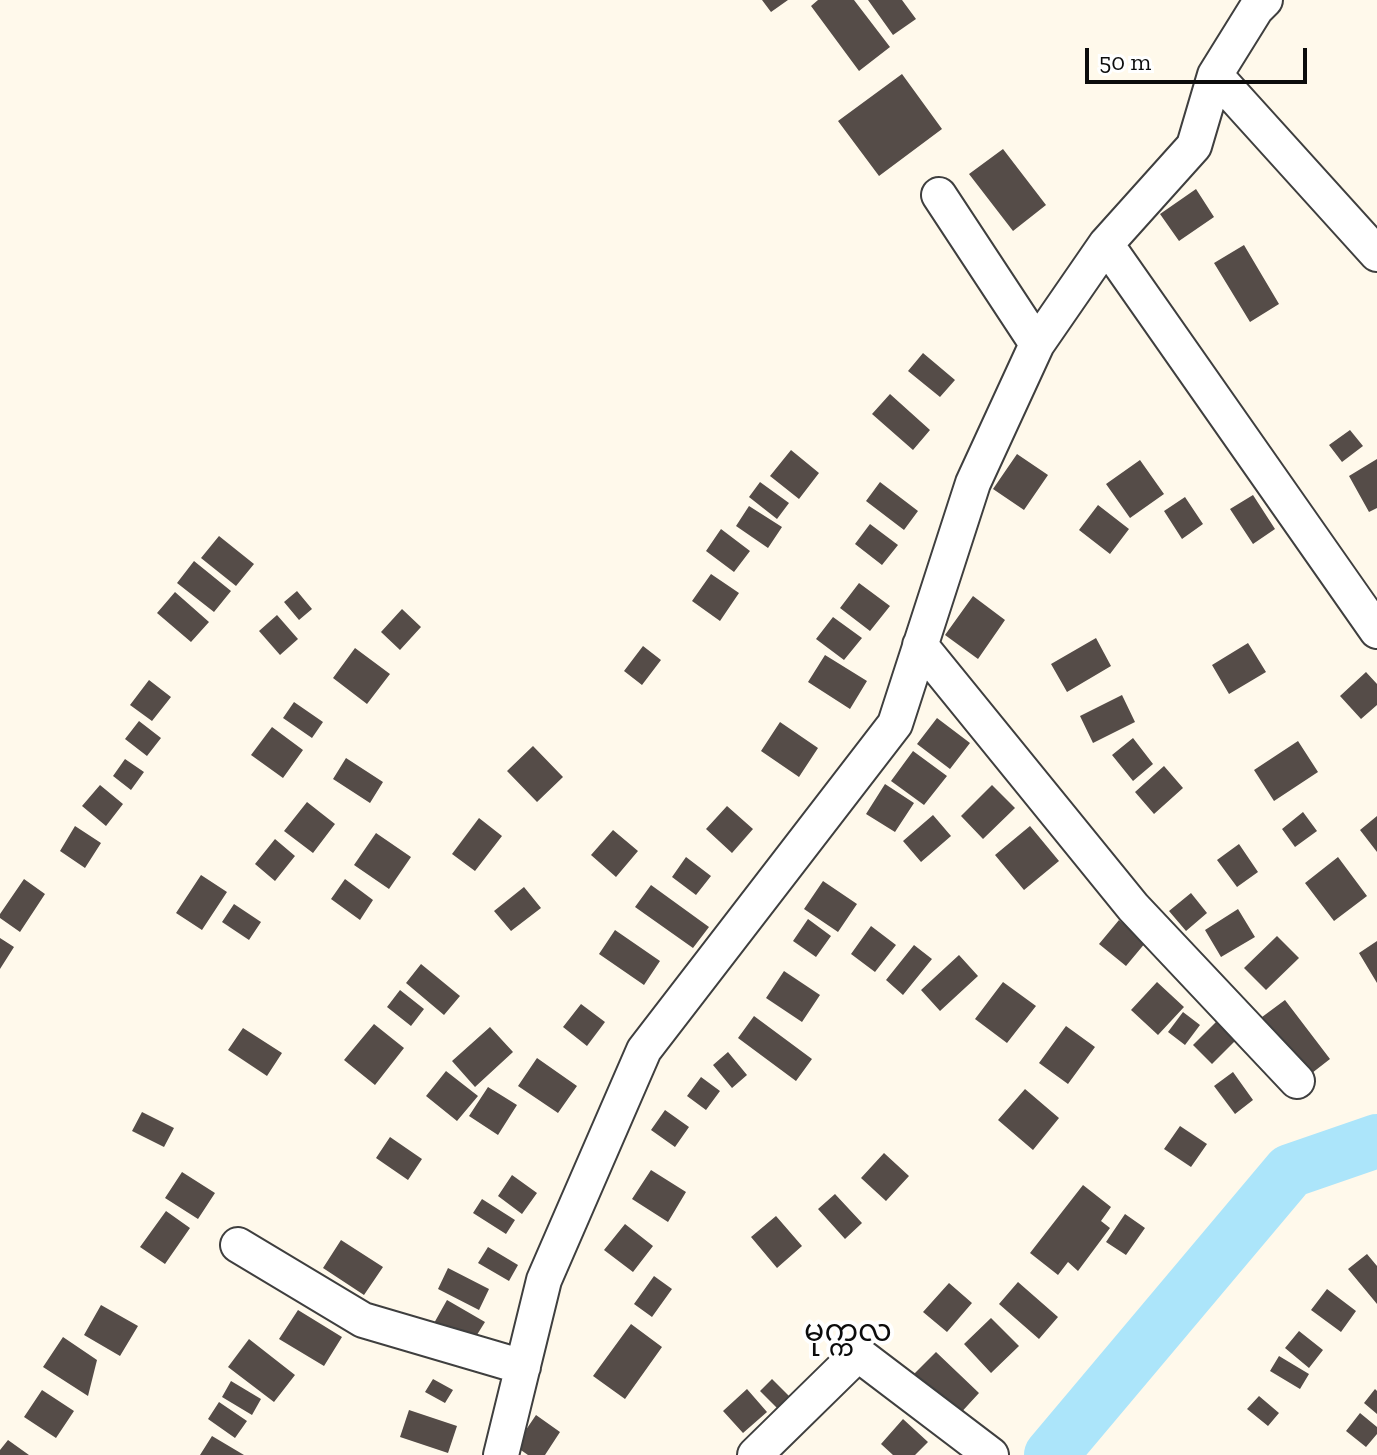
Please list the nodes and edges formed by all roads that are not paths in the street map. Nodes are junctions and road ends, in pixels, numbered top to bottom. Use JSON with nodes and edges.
{"nodes":[{"id":1,"x":1265,"y":0,"type":"edge"},
{"id":2,"x":1215,"y":75,"type":"junction"},
{"id":3,"x":939,"y":195,"type":"dead end"},
{"id":4,"x":1106,"y":244,"type":"junction"},
{"id":5,"x":1377,"y":254,"type":"edge"},
{"id":6,"x":1037,"y":344,"type":"junction"},
{"id":7,"x":1377,"y":631,"type":"edge"},
{"id":8,"x":920,"y":645,"type":"junction"},
{"id":9,"x":1297,"y":1081,"type":"dead end"},
{"id":10,"x":238,"y":1245,"type":"dead end"},
{"id":11,"x":523,"y":1367,"type":"junction"},
{"id":12,"x":501,"y":1455,"type":"edge"},
{"id":13,"x":755,"y":1455,"type":"edge"},
{"id":14,"x":991,"y":1455,"type":"edge"}],
"edges":[{"from":1,"to":2,"type":"street"},
{"from":2,"to":4,"type":"street"},
{"from":2,"to":5,"type":"street"},
{"from":3,"to":6,"type":"street"},
{"from":4,"to":6,"type":"street"},
{"from":4,"to":7,"type":"street"},
{"from":6,"to":8,"type":"street"},
{"from":8,"to":9,"type":"street"},
{"from":8,"to":11,"type":"street"},
{"from":10,"to":11,"type":"street"},
{"from":11,"to":12,"type":"street"},
{"from":13,"to":14,"type":"street"}]}
